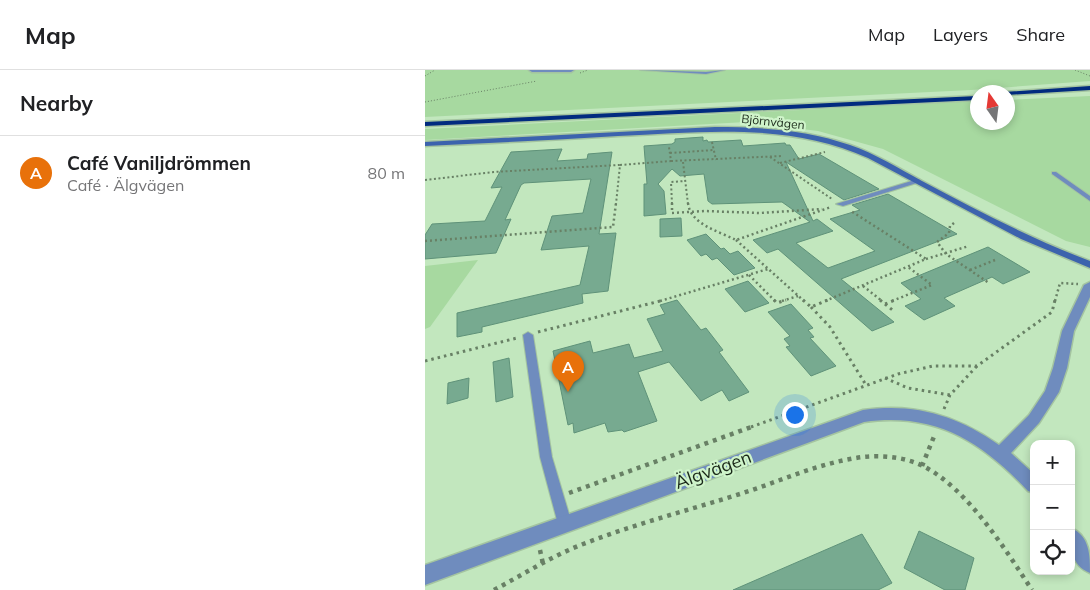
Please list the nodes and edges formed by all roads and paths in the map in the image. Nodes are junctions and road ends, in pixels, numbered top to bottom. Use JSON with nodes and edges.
{"nodes":[{"id":1,"x":435,"y":70,"type":"edge"},
{"id":2,"x":532,"y":70,"type":"edge"},
{"id":3,"x":571,"y":70,"type":"edge"},
{"id":4,"x":589,"y":70,"type":"edge"},
{"id":5,"x":642,"y":70,"type":"edge"},
{"id":6,"x":723,"y":70,"type":"edge"},
{"id":7,"x":1075,"y":70,"type":"edge"},
{"id":8,"x":577,"y":74,"type":"dead end"},
{"id":9,"x":425,"y":76,"type":"edge"},
{"id":10,"x":1090,"y":76,"type":"edge"},
{"id":11,"x":543,"y":80,"type":"dead end"},
{"id":12,"x":1090,"y":90,"type":"edge"},
{"id":13,"x":1015,"y":95,"type":"edge"},
{"id":14,"x":970,"y":96,"type":"edge"},
{"id":15,"x":425,"y":102,"type":"edge"},
{"id":16,"x":425,"y":123,"type":"edge"},
{"id":17,"x":712,"y":142,"type":"dead end"},
{"id":18,"x":425,"y":144,"type":"edge"},
{"id":19,"x":669,"y":148,"type":"dead end"},
{"id":20,"x":714,"y":150,"type":"junction"},
{"id":21,"x":827,"y":151,"type":"dead end"},
{"id":22,"x":670,"y":153,"type":"junction"},
{"id":23,"x":782,"y":156,"type":"dead end"},
{"id":24,"x":770,"y":157,"type":"junction"},
{"id":25,"x":716,"y":160,"type":"junction"},
{"id":26,"x":671,"y":161,"type":"junction"},
{"id":27,"x":683,"y":162,"type":"junction"},
{"id":28,"x":779,"y":163,"type":"junction"},
{"id":29,"x":620,"y":165,"type":"junction"},
{"id":30,"x":1054,"y":173,"type":"dead end"},
{"id":31,"x":425,"y":180,"type":"edge"},
{"id":32,"x":685,"y":181,"type":"junction"},
{"id":33,"x":918,"y":181,"type":"junction"},
{"id":34,"x":1090,"y":199,"type":"edge"},
{"id":35,"x":840,"y":204,"type":"junction"},
{"id":36,"x":827,"y":209,"type":"junction"},
{"id":37,"x":689,"y":212,"type":"junction"},
{"id":38,"x":954,"y":223,"type":"dead end"},
{"id":39,"x":736,"y":240,"type":"junction"},
{"id":40,"x":425,"y":241,"type":"edge"},
{"id":41,"x":969,"y":246,"type":"dead end"},
{"id":42,"x":945,"y":254,"type":"junction"},
{"id":43,"x":926,"y":259,"type":"junction"},
{"id":44,"x":995,"y":260,"type":"dead end"},
{"id":45,"x":1090,"y":265,"type":"edge"},
{"id":46,"x":908,"y":268,"type":"junction"},
{"id":47,"x":768,"y":269,"type":"junction"},
{"id":48,"x":969,"y":270,"type":"junction"},
{"id":49,"x":749,"y":275,"type":"junction"},
{"id":50,"x":989,"y":284,"type":"dead end"},
{"id":51,"x":863,"y":286,"type":"junction"},
{"id":52,"x":1089,"y":286,"type":"edge"},
{"id":53,"x":799,"y":296,"type":"junction"},
{"id":54,"x":885,"y":304,"type":"junction"},
{"id":55,"x":811,"y":307,"type":"junction"},
{"id":56,"x":895,"y":312,"type":"dead end"},
{"id":57,"x":528,"y":335,"type":"junction"},
{"id":58,"x":425,"y":361,"type":"edge"},
{"id":59,"x":885,"y":378,"type":"junction"},
{"id":60,"x":866,"y":385,"type":"junction"},
{"id":61,"x":950,"y":395,"type":"dead end"},
{"id":62,"x":1001,"y":453,"type":"junction"},
{"id":63,"x":1033,"y":485,"type":"edge"},
{"id":64,"x":557,"y":497,"type":"junction"},
{"id":65,"x":565,"y":524,"type":"junction"},
{"id":66,"x":537,"y":534,"type":"junction"},
{"id":67,"x":1075,"y":543,"type":"edge"},
{"id":68,"x":543,"y":564,"type":"junction"},
{"id":69,"x":1090,"y":564,"type":"edge"},
{"id":70,"x":425,"y":576,"type":"edge"},
{"id":71,"x":494,"y":590,"type":"edge"},
{"id":72,"x":1032,"y":590,"type":"edge"}],
"edges":[{"from":1,"to":9,"type":"path"},
{"from":2,"to":3,"type":"street"},
{"from":4,"to":8,"type":"path"},
{"from":5,"to":6,"type":"lane"},
{"from":7,"to":10,"type":"path"},
{"from":11,"to":15,"type":"path"},
{"from":12,"to":13,"type":"highway"},
{"from":14,"to":16,"type":"highway"},
{"from":17,"to":20,"type":"path"},
{"from":18,"to":33,"type":"street","name":"Björnvägen"},
{"from":19,"to":22,"type":"path"},
{"from":20,"to":22,"type":"path"},
{"from":20,"to":25,"type":"path"},
{"from":21,"to":28,"type":"path"},
{"from":22,"to":26,"type":"path"},
{"from":23,"to":24,"type":"path"},
{"from":24,"to":25,"type":"path"},
{"from":24,"to":28,"type":"path"},
{"from":25,"to":27,"type":"path"},
{"from":26,"to":27,"type":"path"},
{"from":26,"to":29,"type":"path"},
{"from":27,"to":32,"type":"path"},
{"from":28,"to":35,"type":"path"},
{"from":29,"to":31,"type":"path"},
{"from":29,"to":40,"type":"path"},
{"from":30,"to":34,"type":"lane"},
{"from":32,"to":37,"type":"path"},
{"from":32,"to":37,"type":"path"},
{"from":33,"to":35,"type":"lane"},
{"from":33,"to":45,"type":"street","name":"Björnvägen"},
{"from":35,"to":36,"type":"path"},
{"from":35,"to":43,"type":"path"},
{"from":36,"to":37,"type":"path"},
{"from":36,"to":39,"type":"path"},
{"from":37,"to":39,"type":"path"},
{"from":38,"to":42,"type":"path"},
{"from":39,"to":47,"type":"path"},
{"from":41,"to":42,"type":"path"},
{"from":42,"to":43,"type":"path"},
{"from":42,"to":48,"type":"path"},
{"from":43,"to":46,"type":"path"},
{"from":44,"to":48,"type":"path"},
{"from":46,"to":51,"type":"path"},
{"from":46,"to":54,"type":"path"},
{"from":47,"to":49,"type":"path"},
{"from":47,"to":53,"type":"path"},
{"from":48,"to":50,"type":"path"},
{"from":49,"to":53,"type":"path"},
{"from":49,"to":57,"type":"path"},
{"from":51,"to":54,"type":"path"},
{"from":51,"to":55,"type":"path"},
{"from":52,"to":59,"type":"path"},
{"from":52,"to":62,"type":"street"},
{"from":53,"to":55,"type":"path"},
{"from":54,"to":56,"type":"path"},
{"from":55,"to":60,"type":"path"},
{"from":57,"to":58,"type":"path"},
{"from":57,"to":64,"type":"lane"},
{"from":59,"to":60,"type":"path"},
{"from":59,"to":61,"type":"path"},
{"from":60,"to":64,"type":"path"},
{"from":62,"to":63,"type":"street","name":"Älgvägen"},
{"from":62,"to":65,"type":"street","name":"Älgvägen"},
{"from":64,"to":65,"type":"lane"},
{"from":65,"to":66,"type":"street","name":"Älgvägen"},
{"from":66,"to":68,"type":"path"},
{"from":66,"to":70,"type":"street","name":"Älgvägen"},
{"from":67,"to":69,"type":"street"},
{"from":68,"to":71,"type":"path"},
{"from":68,"to":72,"type":"path"}]}
